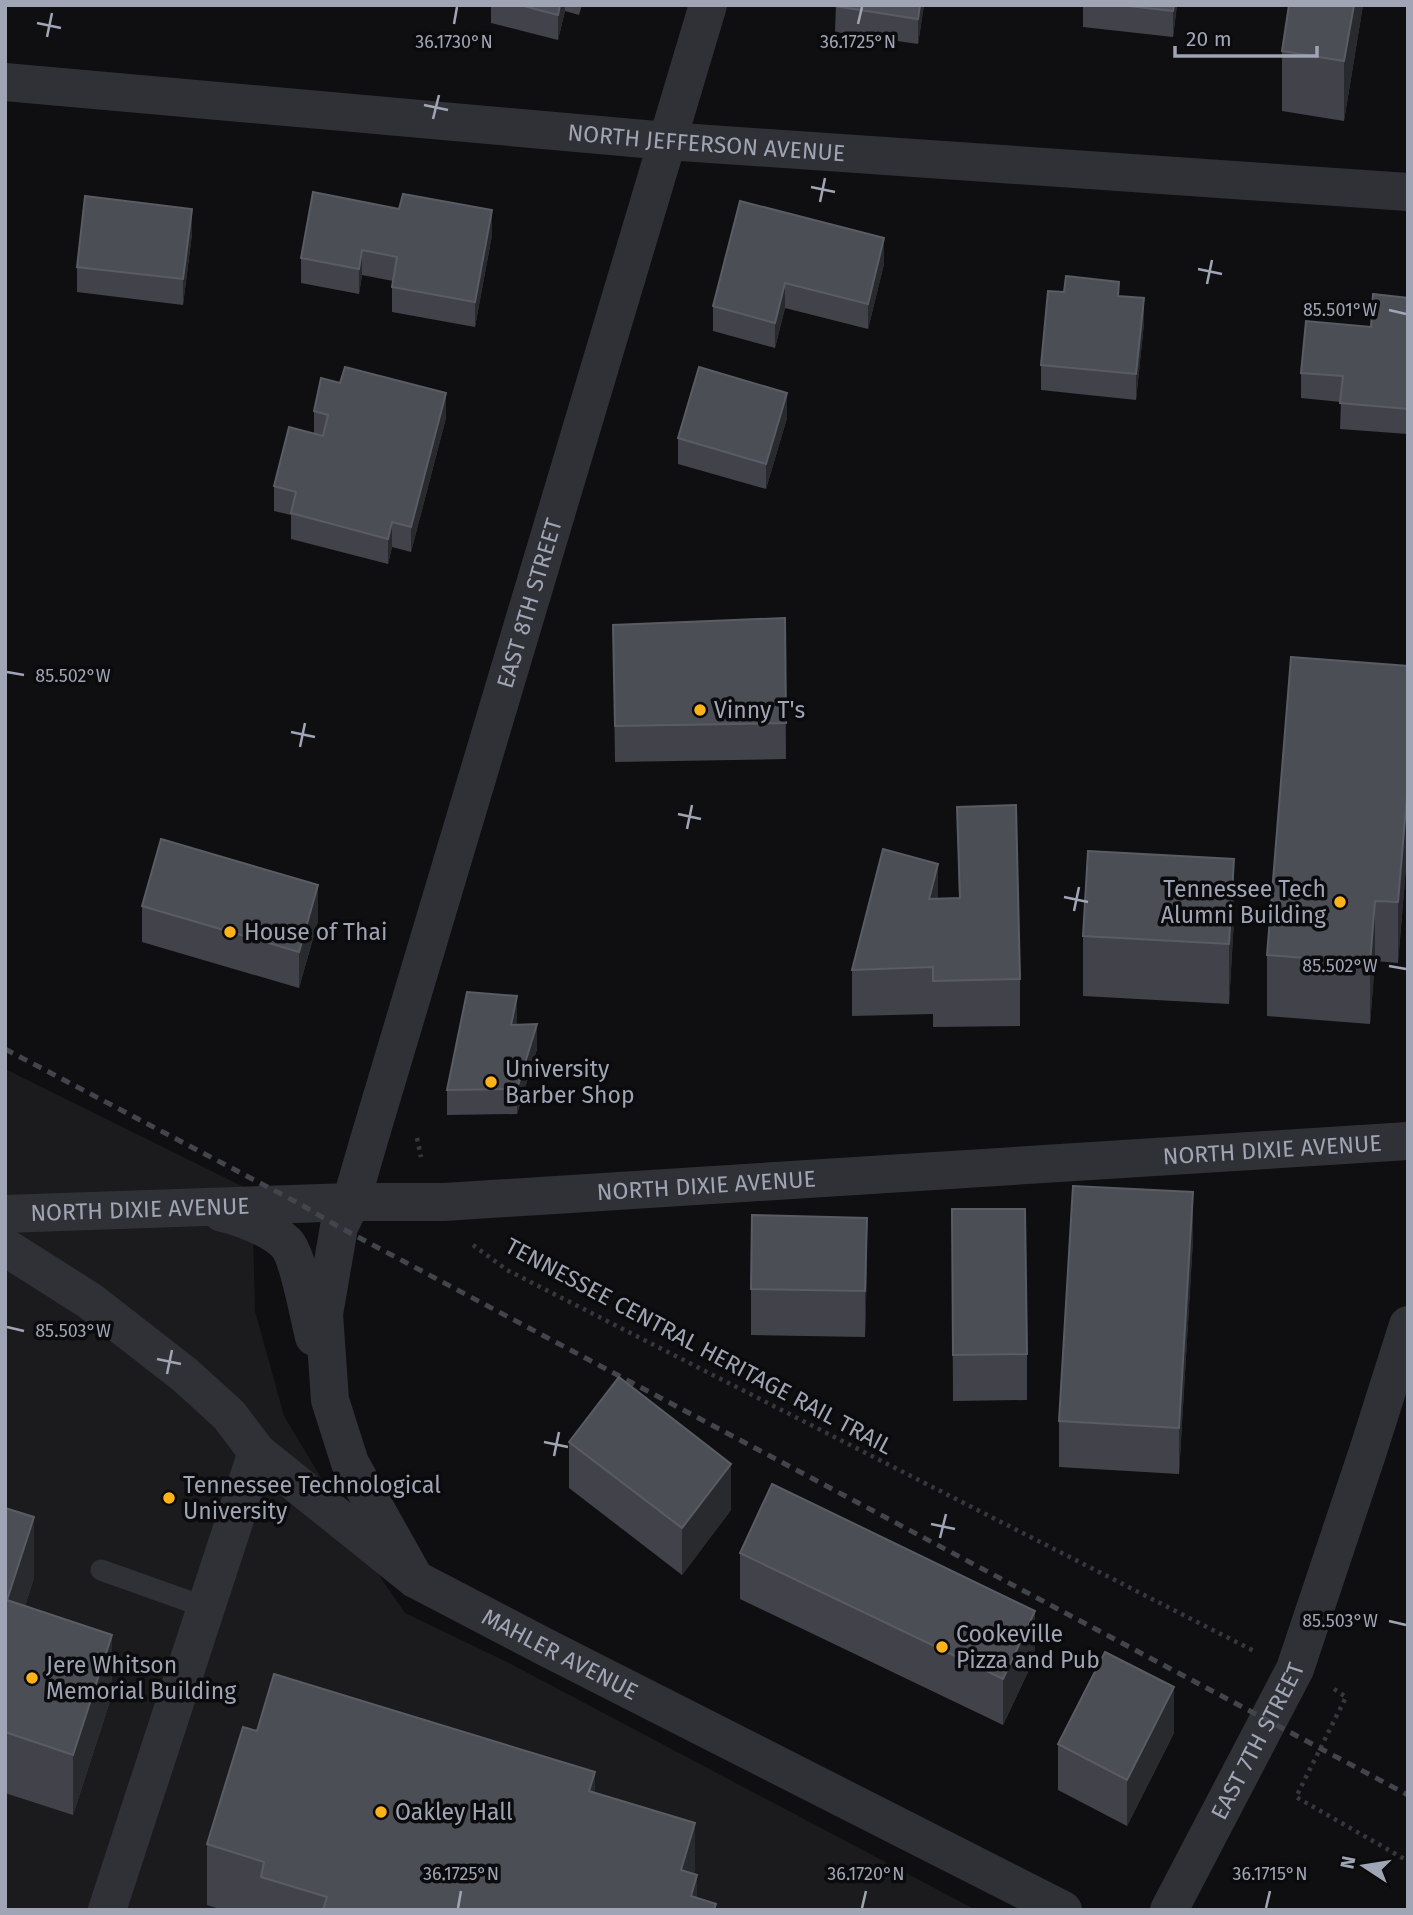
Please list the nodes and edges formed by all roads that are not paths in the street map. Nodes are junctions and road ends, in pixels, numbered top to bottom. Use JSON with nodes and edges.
{"nodes":[{"id":1,"x":708,"y":5,"type":"edge"},
{"id":2,"x":5,"y":82,"type":"edge"},
{"id":3,"x":667,"y":141,"type":"junction"},
{"id":4,"x":1408,"y":192,"type":"edge"},
{"id":5,"x":1408,"y":1141,"type":"edge"},
{"id":6,"x":351,"y":1202,"type":"junction"},
{"id":7,"x":188,"y":1207,"type":"junction"},
{"id":8,"x":5,"y":1214,"type":"edge"},
{"id":9,"x":5,"y":1247,"type":"edge"},
{"id":10,"x":1408,"y":1325,"type":"edge"},
{"id":11,"x":330,"y":1400,"type":"junction"},
{"id":12,"x":257,"y":1452,"type":"junction"},
{"id":13,"x":101,"y":1570,"type":"dead end"},
{"id":14,"x":415,"y":1579,"type":"junction"},
{"id":15,"x":205,"y":1607,"type":"junction"},
{"id":16,"x":107,"y":1910,"type":"edge"},
{"id":17,"x":1063,"y":1910,"type":"edge"},
{"id":18,"x":1169,"y":1910,"type":"edge"}],
"edges":[{"from":1,"to":3,"type":"street","name":"EAST 8TH STREET"},
{"from":2,"to":3,"type":"street","name":"NORTH JEFFERSON AVENUE"},
{"from":3,"to":4,"type":"street","name":"NORTH JEFFERSON AVENUE"},
{"from":3,"to":6,"type":"street","name":"EAST 8TH STREET"},
{"from":5,"to":6,"type":"street","name":"NORTH DIXIE AVENUE"},
{"from":6,"to":7,"type":"street","name":"NORTH DIXIE AVENUE"},
{"from":6,"to":11,"type":"street"},
{"from":7,"to":8,"type":"street","name":"NORTH DIXIE AVENUE"},
{"from":7,"to":11,"type":"street"},
{"from":9,"to":12,"type":"street","name":"MAHLER AVENUE"},
{"from":10,"to":18,"type":"street","name":"EAST 7TH STREET"},
{"from":11,"to":14,"type":"street"},
{"from":12,"to":14,"type":"street","name":"MAHLER AVENUE"},
{"from":12,"to":15,"type":"street"},
{"from":13,"to":15,"type":"lane"},
{"from":14,"to":17,"type":"street","name":"MAHLER AVENUE"},
{"from":15,"to":16,"type":"street"}]}
